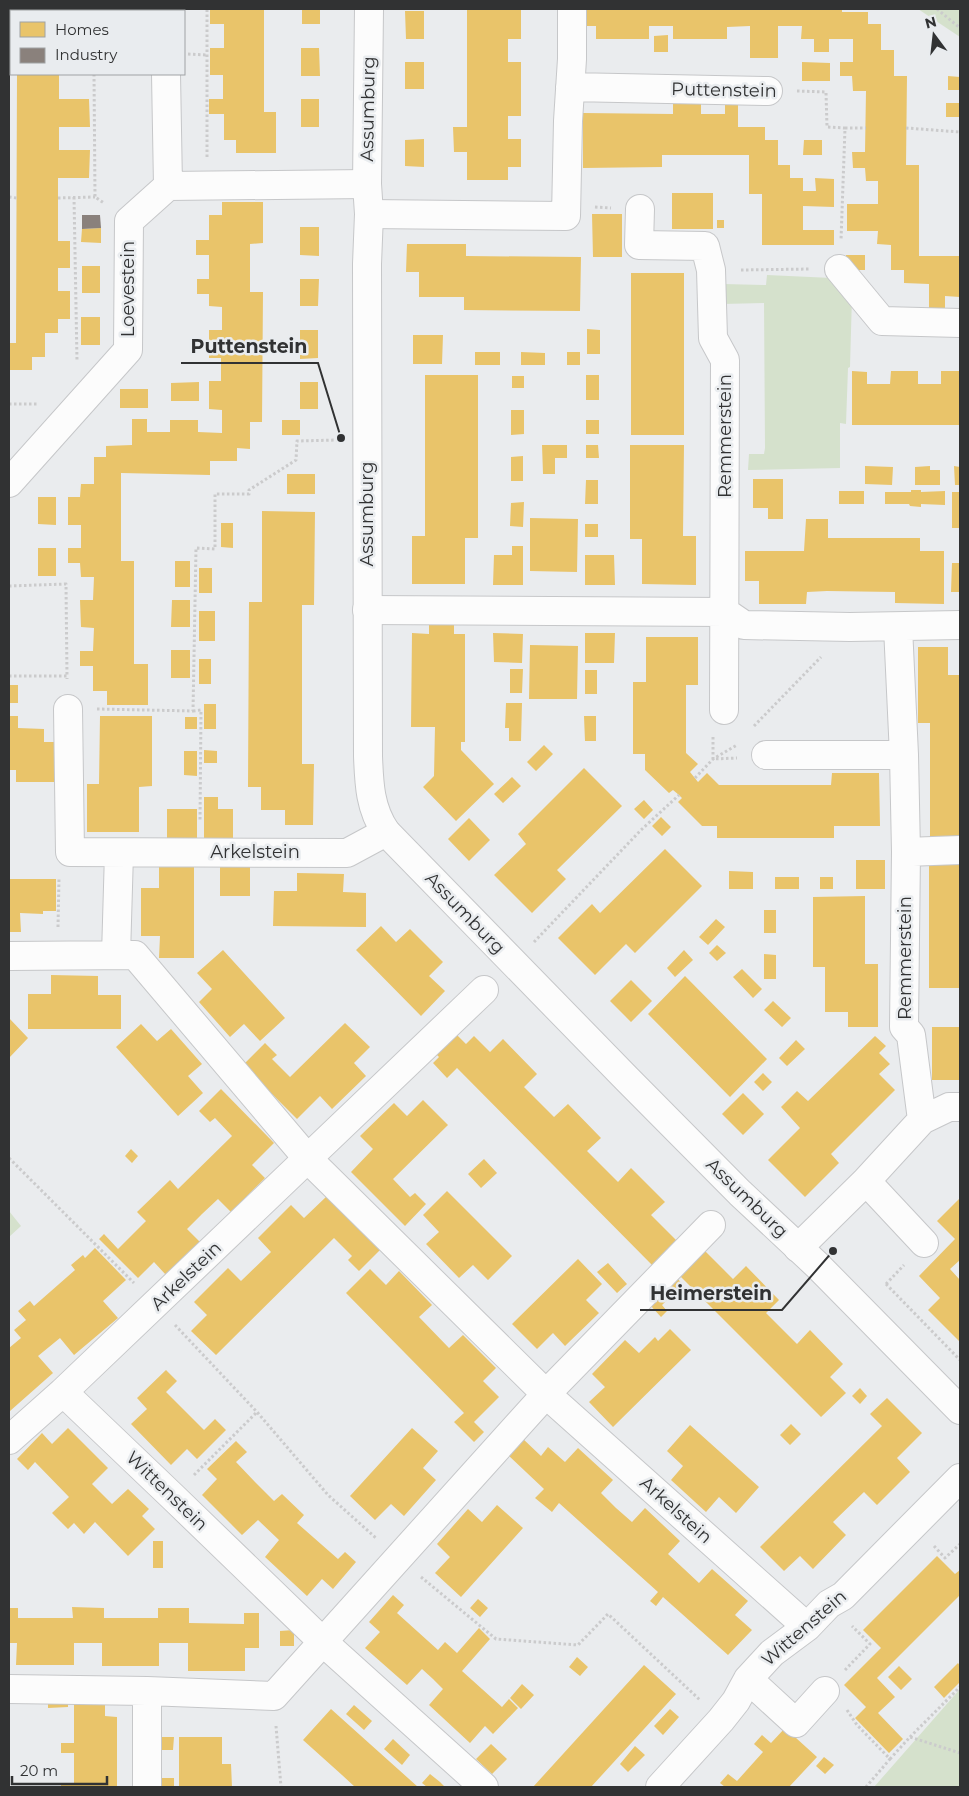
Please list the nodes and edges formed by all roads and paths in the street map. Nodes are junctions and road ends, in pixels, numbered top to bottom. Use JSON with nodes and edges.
{"nodes":[{"id":1,"x":207,"y":9,"type":"edge"},
{"id":2,"x":369,"y":9,"type":"edge"},
{"id":3,"x":572,"y":9,"type":"edge"},
{"id":4,"x":937,"y":9,"type":"edge"},
{"id":5,"x":960,"y":28,"type":"edge"},
{"id":6,"x":185,"y":54,"type":"edge"},
{"id":7,"x":207,"y":55,"type":"junction"},
{"id":8,"x":94,"y":75,"type":"edge"},
{"id":9,"x":166,"y":75,"type":"edge"},
{"id":10,"x":570,"y":87,"type":"junction"},
{"id":11,"x":768,"y":91,"type":"joint"},
{"id":12,"x":845,"y":128,"type":"junction"},
{"id":13,"x":866,"y":128,"type":"dead end"},
{"id":14,"x":906,"y":128,"type":"dead end"},
{"id":15,"x":960,"y":132,"type":"edge"},
{"id":16,"x":367,"y":184,"type":"junction"},
{"id":17,"x":207,"y":185,"type":"junction"},
{"id":18,"x":168,"y":186,"type":"junction"},
{"id":19,"x":9,"y":197,"type":"edge"},
{"id":20,"x":74,"y":197,"type":"junction"},
{"id":21,"x":95,"y":197,"type":"junction"},
{"id":22,"x":17,"y":198,"type":"dead end"},
{"id":23,"x":58,"y":198,"type":"dead end"},
{"id":24,"x":567,"y":206,"type":"junction"},
{"id":25,"x":640,"y":209,"type":"joint"},
{"id":26,"x":369,"y":214,"type":"junction"},
{"id":27,"x":129,"y":221,"type":"junction"},
{"id":28,"x":840,"y":269,"type":"junction"},
{"id":29,"x":711,"y":270,"type":"junction"},
{"id":30,"x":960,"y":323,"type":"edge"},
{"id":31,"x":92,"y":390,"type":"junction"},
{"id":32,"x":367,"y":439,"type":"junction"},
{"id":33,"x":9,"y":483,"type":"edge"},
{"id":34,"x":9,"y":586,"type":"edge"},
{"id":35,"x":367,"y":610,"type":"junction"},
{"id":36,"x":725,"y":612,"type":"junction"},
{"id":37,"x":960,"y":625,"type":"edge"},
{"id":38,"x":850,"y":627,"type":"junction"},
{"id":39,"x":898,"y":627,"type":"junction"},
{"id":40,"x":9,"y":676,"type":"edge"},
{"id":41,"x":67,"y":676,"type":"junction"},
{"id":42,"x":68,"y":709,"type":"junction"},
{"id":43,"x":724,"y":710,"type":"joint"},
{"id":44,"x":194,"y":711,"type":"junction"},
{"id":45,"x":750,"y":730,"type":"dead end"},
{"id":46,"x":743,"y":741,"type":"dead end"},
{"id":47,"x":766,"y":755,"type":"joint"},
{"id":48,"x":904,"y":755,"type":"junction"},
{"id":49,"x":713,"y":759,"type":"junction"},
{"id":50,"x":695,"y":778,"type":"dead end"},
{"id":51,"x":678,"y":795,"type":"dead end"},
{"id":52,"x":386,"y":832,"type":"junction"},
{"id":53,"x":960,"y":850,"type":"edge"},
{"id":54,"x":70,"y":852,"type":"junction"},
{"id":55,"x":200,"y":852,"type":"junction"},
{"id":56,"x":906,"y":852,"type":"junction"},
{"id":57,"x":119,"y":853,"type":"junction"},
{"id":58,"x":116,"y":955,"type":"junction"},
{"id":59,"x":9,"y":956,"type":"edge"},
{"id":60,"x":58,"y":956,"type":"junction"},
{"id":61,"x":514,"y":963,"type":"junction"},
{"id":62,"x":484,"y":990,"type":"dead end"},
{"id":63,"x":960,"y":1107,"type":"edge"},
{"id":64,"x":922,"y":1120,"type":"junction"},
{"id":65,"x":9,"y":1158,"type":"edge"},
{"id":66,"x":308,"y":1158,"type":"junction"},
{"id":67,"x":866,"y":1180,"type":"junction"},
{"id":68,"x":711,"y":1225,"type":"dead end"},
{"id":69,"x":924,"y":1243,"type":"joint"},
{"id":70,"x":798,"y":1248,"type":"junction"},
{"id":71,"x":886,"y":1284,"type":"junction"},
{"id":72,"x":155,"y":1305,"type":"junction"},
{"id":73,"x":858,"y":1307,"type":"junction"},
{"id":74,"x":960,"y":1360,"type":"edge"},
{"id":75,"x":63,"y":1392,"type":"junction"},
{"id":76,"x":546,"y":1394,"type":"junction"},
{"id":77,"x":960,"y":1410,"type":"edge"},
{"id":78,"x":257,"y":1412,"type":"junction"},
{"id":79,"x":9,"y":1440,"type":"edge"},
{"id":80,"x":960,"y":1478,"type":"edge"},
{"id":81,"x":174,"y":1496,"type":"junction"},
{"id":82,"x":398,"y":1558,"type":"junction"},
{"id":83,"x":829,"y":1604,"type":"junction"},
{"id":84,"x":807,"y":1627,"type":"junction"},
{"id":85,"x":323,"y":1642,"type":"junction"},
{"id":86,"x":748,"y":1679,"type":"junction"},
{"id":87,"x":960,"y":1687,"type":"edge"},
{"id":88,"x":9,"y":1689,"type":"edge"},
{"id":89,"x":826,"y":1690,"type":"junction"},
{"id":90,"x":147,"y":1691,"type":"junction"},
{"id":91,"x":274,"y":1696,"type":"junction"},
{"id":92,"x":721,"y":1720,"type":"junction"},
{"id":93,"x":910,"y":1737,"type":"junction"},
{"id":94,"x":960,"y":1753,"type":"edge"},
{"id":95,"x":890,"y":1759,"type":"junction"},
{"id":96,"x":147,"y":1787,"type":"edge"},
{"id":97,"x":281,"y":1787,"type":"edge"},
{"id":98,"x":484,"y":1787,"type":"edge"},
{"id":99,"x":660,"y":1787,"type":"edge"},
{"id":100,"x":866,"y":1787,"type":"edge"}],
"edges":[{"from":1,"to":7,"type":"path"},
{"from":2,"to":16,"type":"street","name":"Assumburg"},
{"from":3,"to":10,"type":"street"},
{"from":4,"to":5,"type":"path"},
{"from":6,"to":7,"type":"path"},
{"from":7,"to":17,"type":"path"},
{"from":8,"to":21,"type":"path"},
{"from":9,"to":18,"type":"street"},
{"from":10,"to":11,"type":"street","name":"Puttenstein"},
{"from":10,"to":24,"type":"street"},
{"from":11,"to":12,"type":"path","name":"Puttenstein"},
{"from":12,"to":13,"type":"path","name":"Puttenstein"},
{"from":12,"to":28,"type":"path"},
{"from":14,"to":15,"type":"path"},
{"from":16,"to":17,"type":"street"},
{"from":16,"to":26,"type":"street","name":"Assumburg"},
{"from":17,"to":18,"type":"street"},
{"from":18,"to":27,"type":"street","name":"Loevestein"},
{"from":19,"to":22,"type":"path"},
{"from":20,"to":21,"type":"path"},
{"from":20,"to":23,"type":"path"},
{"from":20,"to":31,"type":"path"},
{"from":21,"to":27,"type":"path"},
{"from":24,"to":25,"type":"path"},
{"from":24,"to":26,"type":"street"},
{"from":25,"to":29,"type":"street","name":"Remmerstein"},
{"from":26,"to":32,"type":"street","name":"Assumburg"},
{"from":27,"to":31,"type":"street","name":"Loevestein"},
{"from":28,"to":29,"type":"path"},
{"from":28,"to":30,"type":"street"},
{"from":29,"to":36,"type":"street","name":"Remmerstein"},
{"from":31,"to":33,"type":"street","name":"Loevestein"},
{"from":32,"to":35,"type":"street","name":"Assumburg"},
{"from":32,"to":44,"type":"path"},
{"from":34,"to":41,"type":"path"},
{"from":35,"to":36,"type":"street"},
{"from":35,"to":52,"type":"street","name":"Assumburg"},
{"from":36,"to":38,"type":"street"},
{"from":36,"to":43,"type":"street","name":"Remmerstein"},
{"from":37,"to":39,"type":"street"},
{"from":38,"to":39,"type":"street"},
{"from":38,"to":45,"type":"path"},
{"from":39,"to":48,"type":"street","name":"Remmerstein"},
{"from":40,"to":41,"type":"path"},
{"from":41,"to":42,"type":"path"},
{"from":42,"to":44,"type":"path"},
{"from":42,"to":54,"type":"street"},
{"from":43,"to":49,"type":"path"},
{"from":44,"to":55,"type":"path"},
{"from":46,"to":49,"type":"path"},
{"from":47,"to":48,"type":"street"},
{"from":47,"to":49,"type":"path"},
{"from":48,"to":56,"type":"street","name":"Remmerstein"},
{"from":49,"to":50,"type":"path"},
{"from":51,"to":61,"type":"path","name":"Assumburg"},
{"from":52,"to":55,"type":"street","name":"Arkelstein"},
{"from":52,"to":61,"type":"street","name":"Assumburg"},
{"from":53,"to":56,"type":"street"},
{"from":54,"to":57,"type":"street","name":"Arkelstein"},
{"from":54,"to":60,"type":"path"},
{"from":55,"to":57,"type":"street","name":"Arkelstein"},
{"from":56,"to":64,"type":"street","name":"Remmerstein"},
{"from":57,"to":58,"type":"street"},
{"from":58,"to":60,"type":"street","name":"Arkelstein"},
{"from":58,"to":66,"type":"street","name":"Arkelstein"},
{"from":59,"to":60,"type":"street","name":"Arkelstein"},
{"from":61,"to":70,"type":"street","name":"Assumburg"},
{"from":62,"to":66,"type":"street","name":"Arkelstein"},
{"from":63,"to":64,"type":"street"},
{"from":64,"to":67,"type":"street"},
{"from":65,"to":72,"type":"path"},
{"from":66,"to":72,"type":"street","name":"Arkelstein"},
{"from":66,"to":76,"type":"street","name":"Arkelstein"},
{"from":67,"to":69,"type":"street"},
{"from":67,"to":70,"type":"street"},
{"from":68,"to":76,"type":"street"},
{"from":69,"to":71,"type":"path"},
{"from":70,"to":73,"type":"street","name":"Assumburg"},
{"from":71,"to":73,"type":"path"},
{"from":71,"to":74,"type":"path"},
{"from":72,"to":75,"type":"street","name":"Arkelstein"},
{"from":72,"to":78,"type":"path"},
{"from":73,"to":77,"type":"street","name":"Assumburg"},
{"from":75,"to":79,"type":"street"},
{"from":75,"to":81,"type":"street","name":"Wittenstein"},
{"from":76,"to":82,"type":"street"},
{"from":76,"to":84,"type":"street","name":"Arkelstein"},
{"from":78,"to":81,"type":"path"},
{"from":78,"to":82,"type":"path"},
{"from":80,"to":83,"type":"street","name":"Wittenstein"},
{"from":81,"to":85,"type":"street","name":"Wittenstein"},
{"from":82,"to":85,"type":"street"},
{"from":82,"to":92,"type":"path"},
{"from":83,"to":84,"type":"street","name":"Wittenstein"},
{"from":83,"to":89,"type":"path"},
{"from":84,"to":86,"type":"street","name":"Wittenstein"},
{"from":85,"to":91,"type":"street"},
{"from":85,"to":98,"type":"street","name":"Wittenstein"},
{"from":86,"to":89,"type":"street"},
{"from":86,"to":92,"type":"street","name":"Wittenstein"},
{"from":87,"to":93,"type":"path"},
{"from":88,"to":90,"type":"street"},
{"from":89,"to":95,"type":"path"},
{"from":90,"to":91,"type":"street"},
{"from":90,"to":96,"type":"street"},
{"from":91,"to":97,"type":"path"},
{"from":92,"to":99,"type":"street","name":"Wittenstein"},
{"from":93,"to":94,"type":"path"},
{"from":93,"to":95,"type":"path"},
{"from":95,"to":100,"type":"path"}]}
